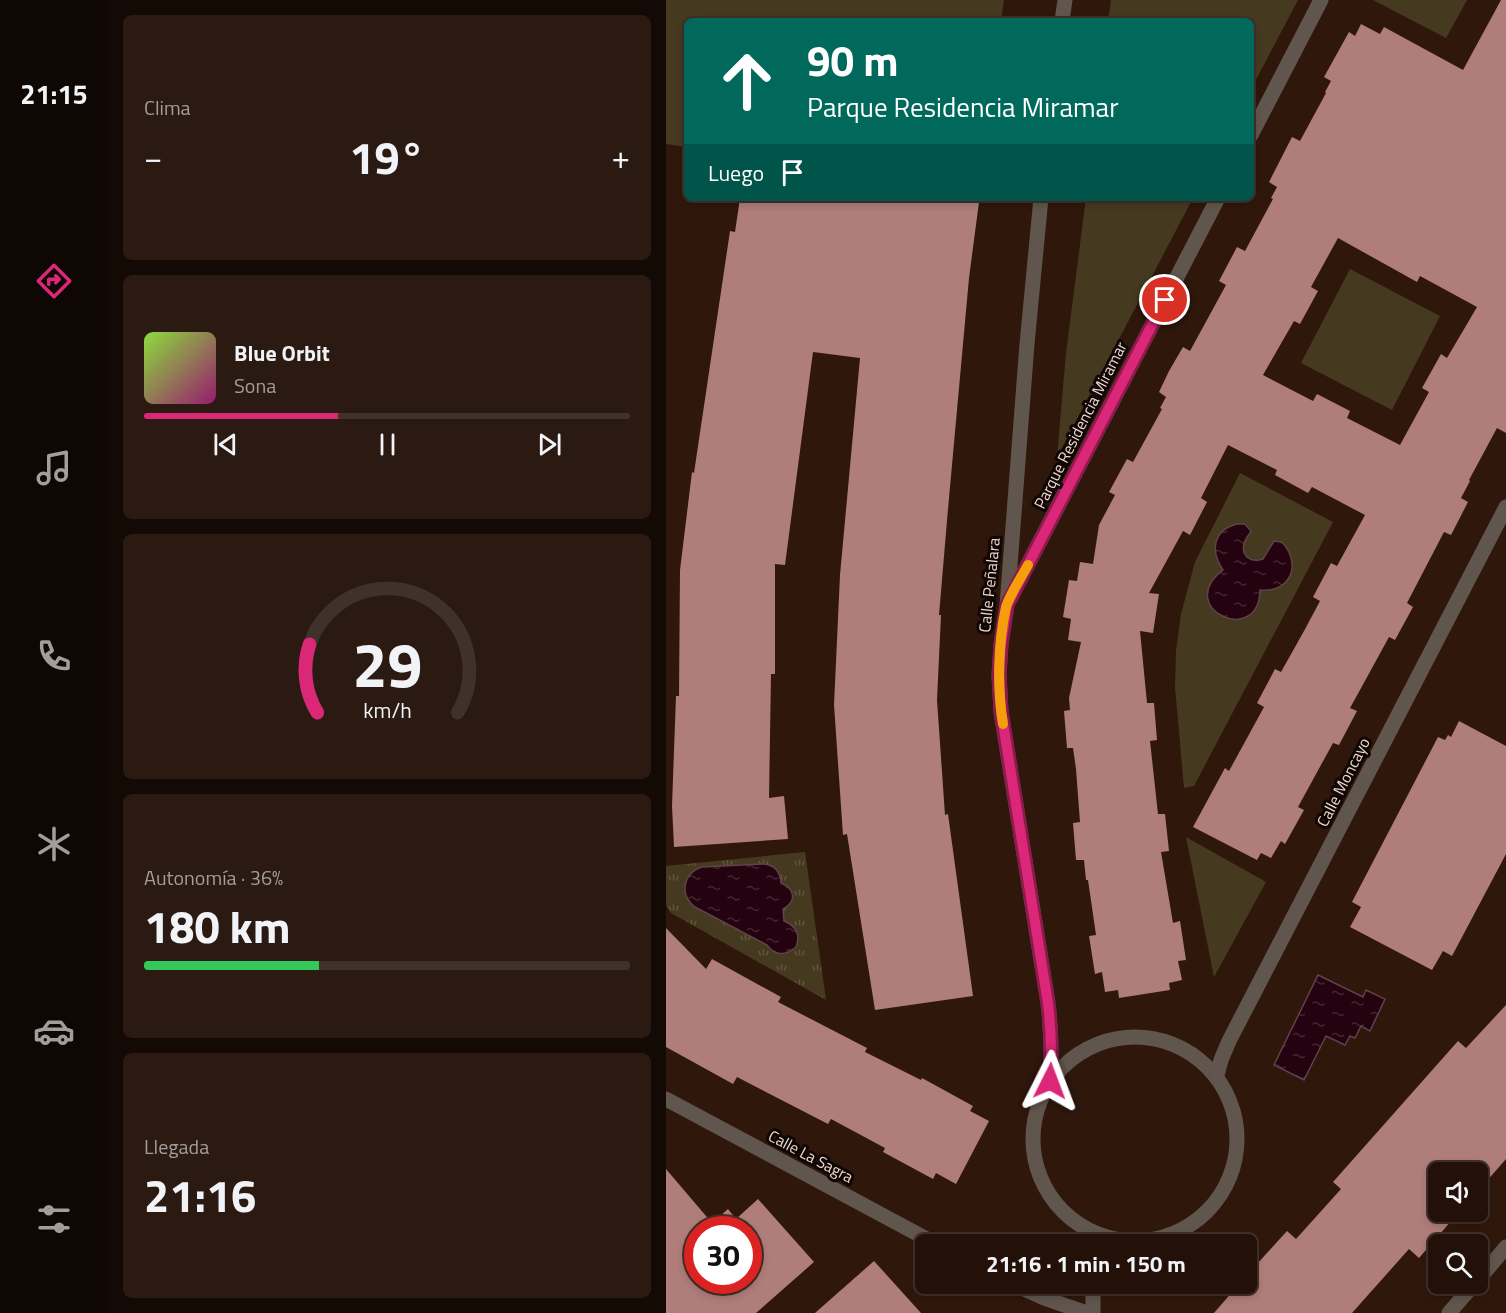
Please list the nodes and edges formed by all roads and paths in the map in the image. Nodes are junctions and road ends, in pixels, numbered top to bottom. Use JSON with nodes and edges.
{"nodes":[{"id":1,"x":1065,"y":0,"type":"edge"},
{"id":2,"x":1321,"y":0,"type":"edge"},
{"id":3,"x":1062,"y":18,"type":"edge"},
{"id":4,"x":1254,"y":129,"type":"edge"},
{"id":5,"x":1041,"y":201,"type":"edge"},
{"id":6,"x":1216,"y":201,"type":"edge"},
{"id":7,"x":1506,"y":507,"type":"edge"},
{"id":8,"x":1007,"y":605,"type":"junction"},
{"id":9,"x":1218,"y":1075,"type":"junction"},
{"id":10,"x":1050,"y":1081,"type":"junction"},
{"id":11,"x":666,"y":1099,"type":"edge"},
{"id":12,"x":918,"y":1234,"type":"edge"},
{"id":13,"x":1086,"y":1234,"type":"edge"},
{"id":14,"x":1162,"y":1234,"type":"edge"},
{"id":15,"x":1506,"y":1247,"type":"edge"},
{"id":16,"x":1488,"y":1268,"type":"edge"},
{"id":17,"x":1035,"y":1294,"type":"edge"},
{"id":18,"x":1093,"y":1294,"type":"edge"},
{"id":19,"x":1465,"y":1294,"type":"edge"},
{"id":20,"x":1087,"y":1313,"type":"edge"},
{"id":21,"x":1093,"y":1313,"type":"edge"},
{"id":22,"x":1449,"y":1313,"type":"edge"}],
"edges":[{"from":1,"to":3,"type":"street"},
{"from":2,"to":4,"type":"street"},
{"from":5,"to":8,"type":"street","name":"Calle Peñalara"},
{"from":6,"to":8,"type":"street","name":"Parque Residencia Miramar"},
{"from":7,"to":9,"type":"street","name":"Calle Moncayo"},
{"from":8,"to":10,"type":"street","name":"Calle Peñalara"},
{"from":9,"to":10,"type":"street"},
{"from":9,"to":14,"type":"street"},
{"from":10,"to":13,"type":"street"},
{"from":11,"to":12,"type":"street","name":"Calle La Sagra"},
{"from":15,"to":16,"type":"street"},
{"from":17,"to":20,"type":"street"},
{"from":18,"to":21,"type":"street"},
{"from":19,"to":22,"type":"street"}]}
